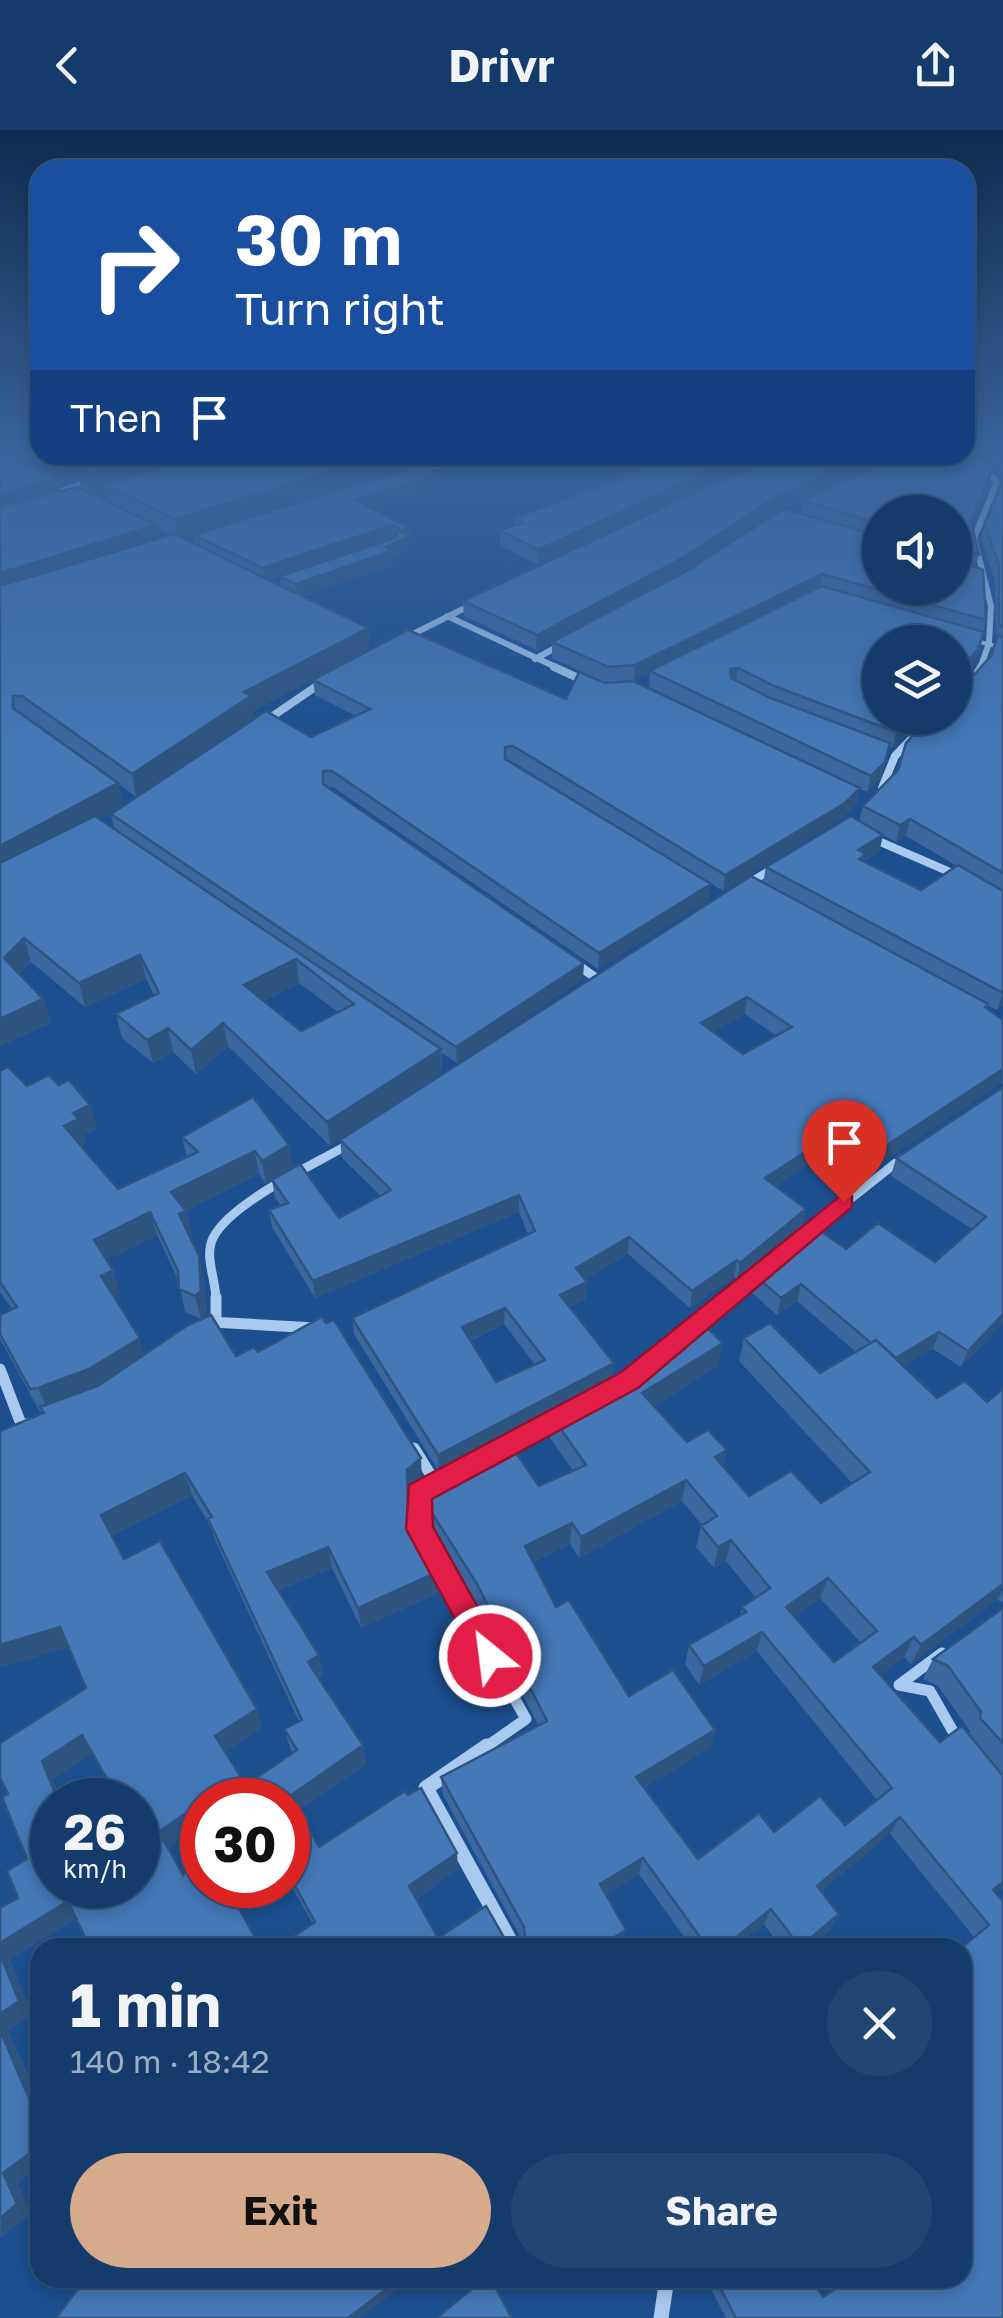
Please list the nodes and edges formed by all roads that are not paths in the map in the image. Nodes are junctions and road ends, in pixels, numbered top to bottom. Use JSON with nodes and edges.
{"nodes":[{"id":1,"x":978,"y":551,"type":"edge"},
{"id":2,"x":972,"y":576,"type":"edge"},
{"id":3,"x":988,"y":580,"type":"junction"},
{"id":4,"x":480,"y":601,"type":"edge"},
{"id":5,"x":448,"y":616,"type":"junction"},
{"id":6,"x":569,"y":639,"type":"edge"},
{"id":7,"x":972,"y":639,"type":"edge"},
{"id":8,"x":400,"y":640,"type":"edge"},
{"id":9,"x":987,"y":644,"type":"junction"},
{"id":10,"x":1003,"y":648,"type":"edge"},
{"id":11,"x":535,"y":659,"type":"junction"},
{"id":12,"x":974,"y":678,"type":"edge"},
{"id":13,"x":327,"y":679,"type":"edge"},
{"id":14,"x":588,"y":683,"type":"edge"},
{"id":15,"x":256,"y":727,"type":"edge"},
{"id":16,"x":915,"y":735,"type":"edge"},
{"id":17,"x":880,"y":750,"type":"edge"},
{"id":18,"x":895,"y":756,"type":"junction"},
{"id":19,"x":868,"y":801,"type":"edge"},
{"id":20,"x":859,"y":831,"type":"edge"},
{"id":21,"x":780,"y":864,"type":"edge"},
{"id":22,"x":747,"y":884,"type":"junction"},
{"id":23,"x":971,"y":884,"type":"edge"},
{"id":24,"x":735,"y":892,"type":"edge"},
{"id":25,"x":764,"y":893,"type":"edge"},
{"id":26,"x":566,"y":956,"type":"edge"},
{"id":27,"x":606,"y":971,"type":"edge"},
{"id":28,"x":596,"y":978,"type":"junction"},
{"id":29,"x":580,"y":988,"type":"edge"},
{"id":30,"x":364,"y":1135,"type":"edge"},
{"id":31,"x":920,"y":1146,"type":"edge"},
{"id":32,"x":800,"y":1240,"type":"edge"},
{"id":33,"x":771,"y":1264,"type":"edge"},
{"id":34,"x":216,"y":1319,"type":"junction"},
{"id":35,"x":203,"y":1329,"type":"edge"},
{"id":36,"x":326,"y":1330,"type":"edge"},
{"id":37,"x":686,"y":1336,"type":"edge"},
{"id":38,"x":0,"y":1370,"type":"edge"},
{"id":39,"x":6,"y":1398,"type":"edge"},
{"id":40,"x":576,"y":1409,"type":"edge"},
{"id":41,"x":45,"y":1424,"type":"edge"},
{"id":42,"x":406,"y":1435,"type":"edge"},
{"id":43,"x":489,"y":1457,"type":"edge"},
{"id":44,"x":454,"y":1476,"type":"edge"},
{"id":45,"x":437,"y":1486,"type":"junction"},
{"id":46,"x":958,"y":1641,"type":"edge"},
{"id":47,"x":970,"y":1754,"type":"edge"},
{"id":48,"x":508,"y":1938,"type":"edge"},
{"id":49,"x":666,"y":2288,"type":"edge"},
{"id":50,"x":661,"y":2318,"type":"edge"}],
"edges":[{"from":1,"to":3,"type":"street"},
{"from":2,"to":3,"type":"street"},
{"from":3,"to":9,"type":"street"},
{"from":4,"to":5,"type":"street"},
{"from":5,"to":8,"type":"street"},
{"from":5,"to":11,"type":"street"},
{"from":6,"to":11,"type":"street"},
{"from":7,"to":9,"type":"lane"},
{"from":9,"to":10,"type":"lane"},
{"from":9,"to":12,"type":"street"},
{"from":11,"to":14,"type":"street"},
{"from":13,"to":15,"type":"street"},
{"from":16,"to":18,"type":"street"},
{"from":17,"to":18,"type":"lane"},
{"from":18,"to":19,"type":"street"},
{"from":20,"to":23,"type":"street"},
{"from":21,"to":22,"type":"street"},
{"from":22,"to":24,"type":"street"},
{"from":22,"to":25,"type":"street"},
{"from":26,"to":28,"type":"street"},
{"from":27,"to":28,"type":"street"},
{"from":28,"to":29,"type":"street"},
{"from":30,"to":34,"type":"street"},
{"from":31,"to":32,"type":"street"},
{"from":33,"to":37,"type":"street"},
{"from":34,"to":35,"type":"street"},
{"from":34,"to":36,"type":"street"},
{"from":38,"to":39,"type":"street"},
{"from":39,"to":41,"type":"street"},
{"from":40,"to":43,"type":"street"},
{"from":42,"to":45,"type":"street"},
{"from":44,"to":45,"type":"street"},
{"from":45,"to":48,"type":"street"},
{"from":46,"to":47,"type":"street"},
{"from":49,"to":50,"type":"street"}]}
